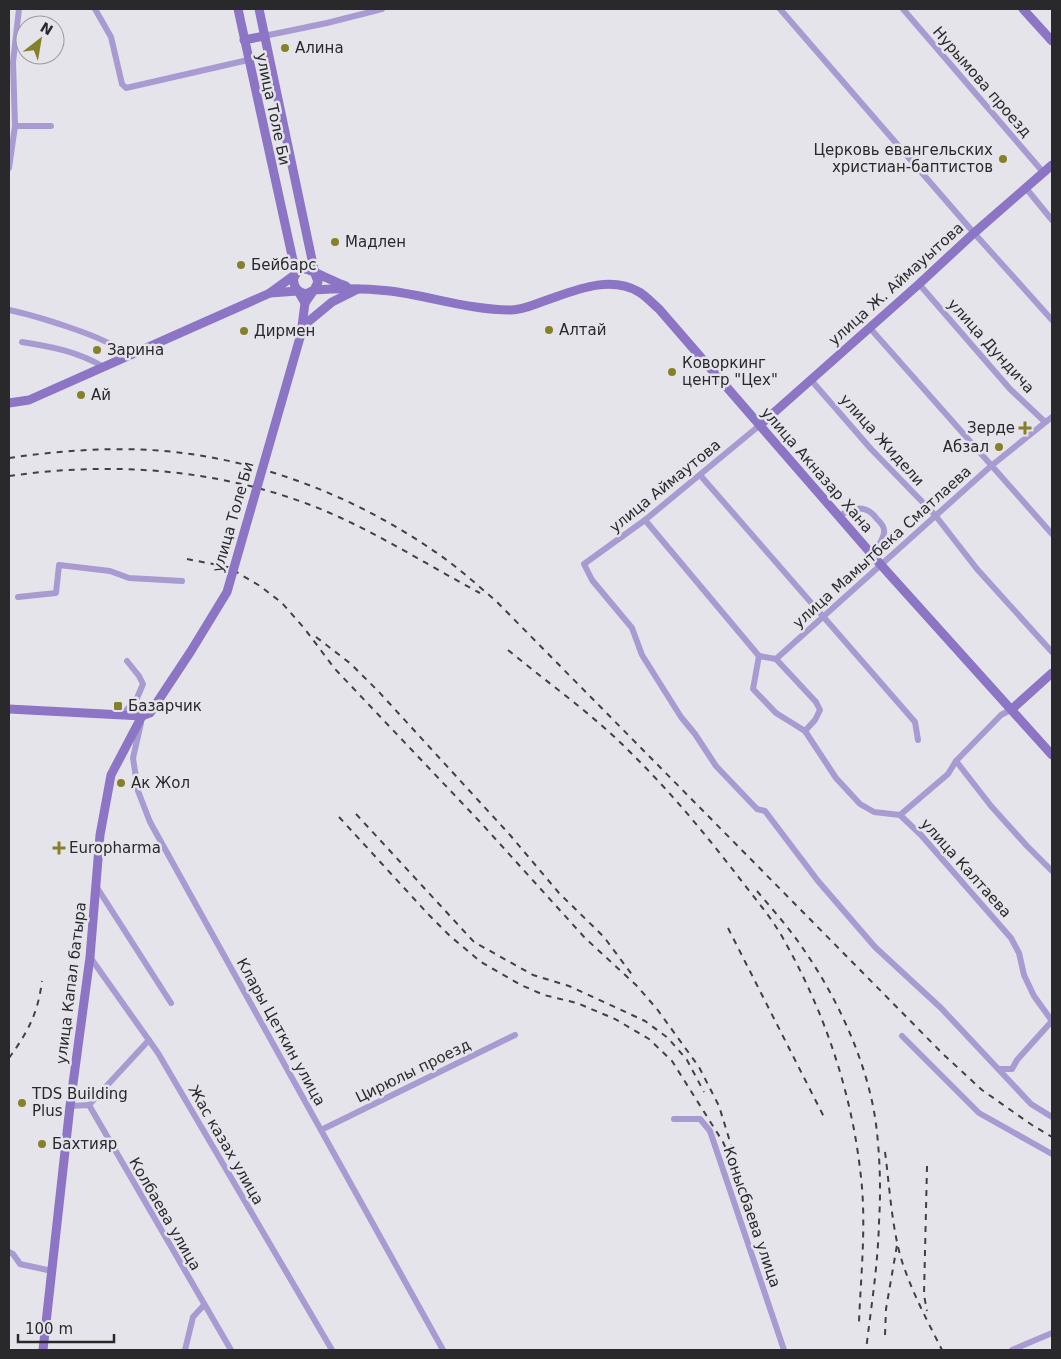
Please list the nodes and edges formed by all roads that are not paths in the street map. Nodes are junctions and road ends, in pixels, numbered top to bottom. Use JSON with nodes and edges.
{"nodes":[{"id":1,"x":19,"y":9,"type":"edge"},
{"id":2,"x":95,"y":9,"type":"edge"},
{"id":3,"x":238,"y":9,"type":"edge"},
{"id":4,"x":259,"y":9,"type":"edge"},
{"id":5,"x":382,"y":9,"type":"edge"},
{"id":6,"x":780,"y":9,"type":"edge"},
{"id":7,"x":903,"y":9,"type":"edge"},
{"id":8,"x":1023,"y":9,"type":"edge"},
{"id":9,"x":264,"y":36,"type":"junction"},
{"id":10,"x":244,"y":40,"type":"junction"},
{"id":11,"x":1052,"y":41,"type":"edge"},
{"id":12,"x":248,"y":60,"type":"junction"},
{"id":13,"x":11,"y":62,"type":"edge"},
{"id":14,"x":11,"y":96,"type":"edge"},
{"id":15,"x":15,"y":126,"type":"junction"},
{"id":16,"x":51,"y":126,"type":"dead end"},
{"id":17,"x":1052,"y":165,"type":"edge"},
{"id":18,"x":9,"y":168,"type":"edge"},
{"id":19,"x":1044,"y":172,"type":"junction"},
{"id":20,"x":1025,"y":187,"type":"junction"},
{"id":21,"x":1052,"y":220,"type":"edge"},
{"id":22,"x":974,"y":233,"type":"junction"},
{"id":23,"x":296,"y":274,"type":"junction"},
{"id":24,"x":315,"y":274,"type":"junction"},
{"id":25,"x":919,"y":284,"type":"junction"},
{"id":26,"x":348,"y":288,"type":"junction"},
{"id":27,"x":360,"y":288,"type":"junction"},
{"id":28,"x":314,"y":290,"type":"junction"},
{"id":29,"x":298,"y":291,"type":"junction"},
{"id":30,"x":270,"y":293,"type":"junction"},
{"id":31,"x":304,"y":303,"type":"junction"},
{"id":32,"x":9,"y":310,"type":"edge"},
{"id":33,"x":1052,"y":320,"type":"edge"},
{"id":34,"x":869,"y":327,"type":"junction"},
{"id":35,"x":302,"y":330,"type":"junction"},
{"id":36,"x":22,"y":342,"type":"dead end"},
{"id":37,"x":123,"y":358,"type":"junction"},
{"id":38,"x":104,"y":366,"type":"junction"},
{"id":39,"x":811,"y":380,"type":"junction"},
{"id":40,"x":9,"y":403,"type":"edge"},
{"id":41,"x":1052,"y":417,"type":"edge"},
{"id":42,"x":1045,"y":422,"type":"junction"},
{"id":43,"x":760,"y":425,"type":"junction"},
{"id":44,"x":991,"y":466,"type":"junction"},
{"id":45,"x":700,"y":475,"type":"junction"},
{"id":46,"x":839,"y":516,"type":"junction"},
{"id":47,"x":935,"y":516,"type":"junction"},
{"id":48,"x":645,"y":520,"type":"junction"},
{"id":49,"x":1052,"y":534,"type":"edge"},
{"id":50,"x":873,"y":555,"type":"junction"},
{"id":51,"x":881,"y":565,"type":"junction"},
{"id":52,"x":182,"y":581,"type":"dead end"},
{"id":53,"x":18,"y":597,"type":"dead end"},
{"id":54,"x":824,"y":617,"type":"junction"},
{"id":55,"x":1052,"y":652,"type":"edge"},
{"id":56,"x":759,"y":656,"type":"junction"},
{"id":57,"x":776,"y":659,"type":"junction"},
{"id":58,"x":127,"y":662,"type":"dead end"},
{"id":59,"x":1052,"y":673,"type":"edge"},
{"id":60,"x":9,"y":709,"type":"edge"},
{"id":61,"x":1012,"y":709,"type":"junction"},
{"id":62,"x":122,"y":715,"type":"junction"},
{"id":63,"x":146,"y":715,"type":"junction"},
{"id":64,"x":805,"y":731,"type":"junction"},
{"id":65,"x":918,"y":740,"type":"dead end"},
{"id":66,"x":1052,"y":755,"type":"edge"},
{"id":67,"x":956,"y":761,"type":"junction"},
{"id":68,"x":900,"y":815,"type":"junction"},
{"id":69,"x":1052,"y":871,"type":"edge"},
{"id":70,"x":96,"y":886,"type":"junction"},
{"id":71,"x":90,"y":957,"type":"junction"},
{"id":72,"x":171,"y":1003,"type":"dead end"},
{"id":73,"x":1052,"y":1021,"type":"edge"},
{"id":74,"x":515,"y":1035,"type":"dead end"},
{"id":75,"x":902,"y":1036,"type":"dead end"},
{"id":76,"x":149,"y":1040,"type":"junction"},
{"id":77,"x":998,"y":1069,"type":"junction"},
{"id":78,"x":89,"y":1105,"type":"junction"},
{"id":79,"x":70,"y":1106,"type":"junction"},
{"id":80,"x":1052,"y":1118,"type":"edge"},
{"id":81,"x":674,"y":1120,"type":"dead end"},
{"id":82,"x":321,"y":1130,"type":"junction"},
{"id":83,"x":1052,"y":1154,"type":"edge"},
{"id":84,"x":9,"y":1252,"type":"edge"},
{"id":85,"x":52,"y":1271,"type":"junction"},
{"id":86,"x":204,"y":1306,"type":"junction"},
{"id":87,"x":1052,"y":1333,"type":"edge"},
{"id":88,"x":43,"y":1350,"type":"edge"},
{"id":89,"x":185,"y":1350,"type":"edge"},
{"id":90,"x":231,"y":1350,"type":"edge"},
{"id":91,"x":332,"y":1350,"type":"edge"},
{"id":92,"x":444,"y":1350,"type":"edge"},
{"id":93,"x":784,"y":1350,"type":"edge"},
{"id":94,"x":1012,"y":1350,"type":"edge"}],
"edges":[{"from":1,"to":13,"type":"street"},
{"from":2,"to":12,"type":"street"},
{"from":3,"to":10,"type":"main road","name":"улица Толе Би"},
{"from":4,"to":9,"type":"main road","name":"улица Толе Би"},
{"from":5,"to":9,"type":"street"},
{"from":6,"to":22,"type":"street"},
{"from":7,"to":19,"type":"street","name":"Нурымова проезд"},
{"from":8,"to":11,"type":"main road"},
{"from":9,"to":10,"type":"main road"},
{"from":9,"to":24,"type":"main road","name":"улица Толе Би"},
{"from":10,"to":12,"type":"main road","name":"улица Толе Би"},
{"from":12,"to":23,"type":"main road","name":"улица Толе Би"},
{"from":13,"to":14,"type":"street"},
{"from":14,"to":15,"type":"street"},
{"from":15,"to":16,"type":"street"},
{"from":15,"to":18,"type":"street"},
{"from":17,"to":19,"type":"main road","name":"улица Ж. Аймауытова"},
{"from":19,"to":20,"type":"main road","name":"улица Ж. Аймауытова"},
{"from":20,"to":21,"type":"street"},
{"from":20,"to":22,"type":"main road","name":"улица Ж. Аймауытова"},
{"from":22,"to":25,"type":"main road","name":"улица Ж. Аймауытова"},
{"from":22,"to":33,"type":"street"},
{"from":23,"to":24,"type":"main road"},
{"from":23,"to":29,"type":"main road"},
{"from":23,"to":30,"type":"main road"},
{"from":24,"to":26,"type":"main road","name":"улица Акназар Хана"},
{"from":24,"to":28,"type":"main road"},
{"from":25,"to":34,"type":"main road","name":"улица Ж. Аймауытова"},
{"from":25,"to":42,"type":"street","name":"улица Дундича"},
{"from":26,"to":27,"type":"main road","name":"улица Акназар Хана"},
{"from":26,"to":28,"type":"main road","name":"улица Акназар Хана"},
{"from":27,"to":35,"type":"main road"},
{"from":27,"to":43,"type":"main road","name":"улица Акназар Хана"},
{"from":28,"to":29,"type":"main road"},
{"from":28,"to":31,"type":"main road"},
{"from":29,"to":30,"type":"main road"},
{"from":29,"to":31,"type":"main road","name":"улица Толе Би"},
{"from":30,"to":37,"type":"main road"},
{"from":31,"to":35,"type":"main road","name":"улица Толе Би"},
{"from":32,"to":37,"type":"street"},
{"from":34,"to":39,"type":"main road","name":"улица Ж. Аймауытова"},
{"from":34,"to":44,"type":"street"},
{"from":35,"to":63,"type":"main road","name":"улица Толе Би","bridge":true},
{"from":36,"to":38,"type":"street"},
{"from":37,"to":38,"type":"main road"},
{"from":38,"to":40,"type":"main road"},
{"from":39,"to":43,"type":"main road","name":"улица Ж. Аймауытова"},
{"from":39,"to":47,"type":"street","name":"улица Жидели"},
{"from":41,"to":42,"type":"street","name":"улица Мамытбека Сматлаева"},
{"from":42,"to":44,"type":"street","name":"улица Мамытбека Сматлаева"},
{"from":43,"to":45,"type":"street","name":"улица Аймаутова"},
{"from":43,"to":46,"type":"main road","name":"улица Акназар Хана"},
{"from":44,"to":47,"type":"street","name":"улица Мамытбека Сматлаева"},
{"from":44,"to":49,"type":"street"},
{"from":45,"to":48,"type":"street","name":"улица Аймаутова"},
{"from":45,"to":54,"type":"street"},
{"from":46,"to":50,"type":"main road","name":"улица Акназар Хана"},
{"from":46,"to":50,"type":"street"},
{"from":47,"to":51,"type":"street","name":"улица Мамытбека Сматлаева"},
{"from":47,"to":55,"type":"street","name":"улица Жидели"},
{"from":48,"to":56,"type":"street"},
{"from":48,"to":77,"type":"street","name":"улица Аймаутова"},
{"from":50,"to":51,"type":"main road","name":"улица Акназар Хана"},
{"from":51,"to":54,"type":"street","name":"улица Мамытбека Сматлаева"},
{"from":51,"to":61,"type":"main road","name":"улица Акназар Хана"},
{"from":52,"to":53,"type":"street"},
{"from":54,"to":57,"type":"street","name":"улица Мамытбека Сматлаева"},
{"from":54,"to":65,"type":"street"},
{"from":56,"to":57,"type":"street"},
{"from":56,"to":64,"type":"street"},
{"from":57,"to":64,"type":"street"},
{"from":58,"to":62,"type":"street"},
{"from":59,"to":61,"type":"main road"},
{"from":60,"to":62,"type":"main road"},
{"from":61,"to":66,"type":"main road","name":"улица Акназар Хана"},
{"from":61,"to":67,"type":"street"},
{"from":62,"to":63,"type":"main road"},
{"from":63,"to":70,"type":"main road","name":"улица Капал батыра"},
{"from":63,"to":82,"type":"street","name":"Клары Цеткин улица"},
{"from":64,"to":68,"type":"street","name":"улица Калтаева"},
{"from":67,"to":68,"type":"street"},
{"from":67,"to":69,"type":"street"},
{"from":68,"to":73,"type":"street","name":"улица Калтаева"},
{"from":70,"to":71,"type":"main road","name":"улица Капал батыра"},
{"from":70,"to":72,"type":"street"},
{"from":71,"to":76,"type":"street","name":"Жас казах улица"},
{"from":71,"to":79,"type":"main road","name":"улица Капал батыра"},
{"from":73,"to":77,"type":"street"},
{"from":74,"to":82,"type":"street","name":"Цирюлы проезд"},
{"from":75,"to":83,"type":"street"},
{"from":76,"to":78,"type":"street"},
{"from":76,"to":91,"type":"street","name":"Жас казах улица"},
{"from":77,"to":80,"type":"street"},
{"from":78,"to":79,"type":"street"},
{"from":78,"to":86,"type":"street","name":"Колбаева улица"},
{"from":79,"to":85,"type":"main road","name":"улица Капал батыра"},
{"from":81,"to":93,"type":"street","name":"Конысбаева улица"},
{"from":82,"to":92,"type":"street","name":"Клары Цеткин улица"},
{"from":84,"to":85,"type":"street"},
{"from":85,"to":88,"type":"main road","name":"улица Капал батыра"},
{"from":86,"to":89,"type":"street"},
{"from":86,"to":90,"type":"street","name":"Колбаева улица"},
{"from":87,"to":94,"type":"street"}]}
